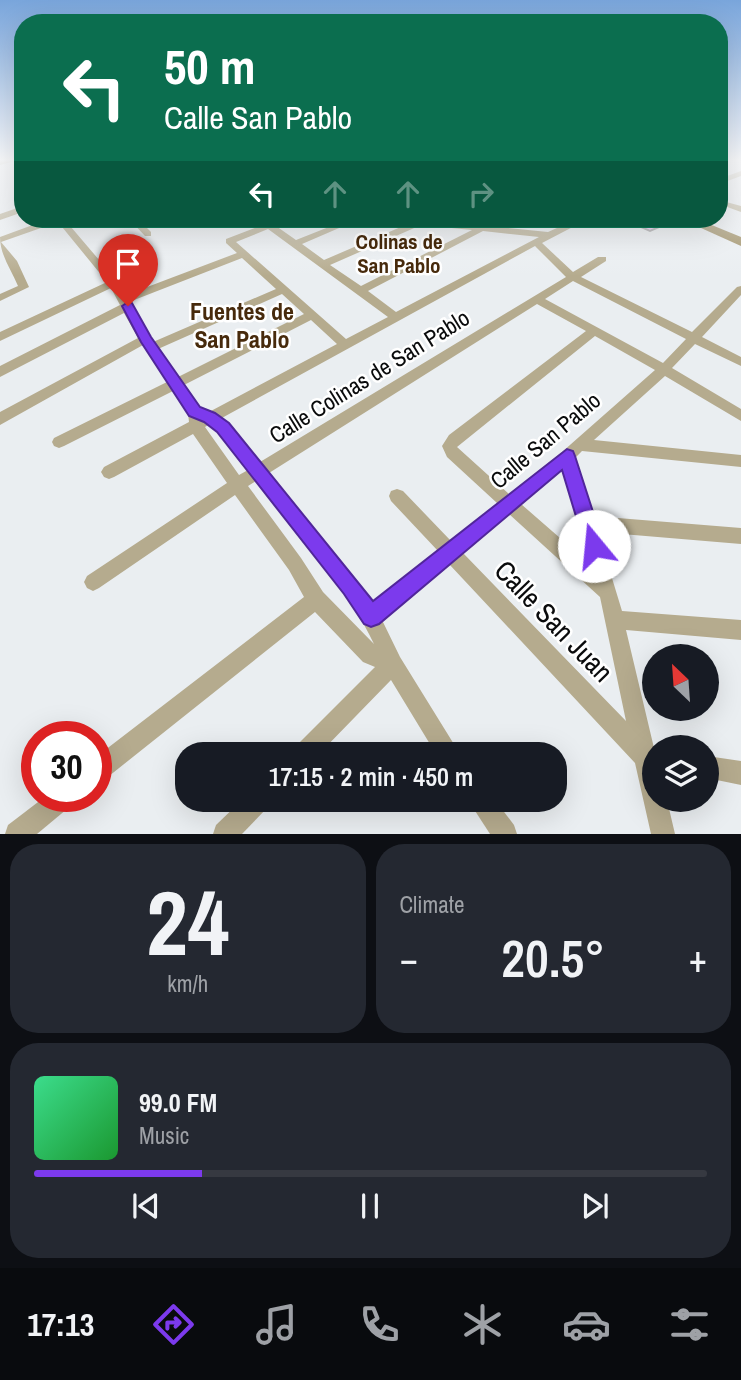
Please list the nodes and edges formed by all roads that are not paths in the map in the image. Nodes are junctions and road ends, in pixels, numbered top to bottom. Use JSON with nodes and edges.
{"nodes":[{"id":1,"x":39,"y":228,"type":"edge"},
{"id":2,"x":68,"y":228,"type":"edge"},
{"id":3,"x":142,"y":228,"type":"edge"},
{"id":4,"x":262,"y":228,"type":"edge"},
{"id":5,"x":273,"y":228,"type":"edge"},
{"id":6,"x":334,"y":228,"type":"edge"},
{"id":7,"x":405,"y":228,"type":"edge"},
{"id":8,"x":481,"y":228,"type":"joint"},
{"id":9,"x":564,"y":228,"type":"edge"},
{"id":10,"x":708,"y":228,"type":"edge"},
{"id":11,"x":722,"y":228,"type":"edge"},
{"id":12,"x":148,"y":234,"type":"dead end"},
{"id":13,"x":549,"y":235,"type":"junction"},
{"id":14,"x":741,"y":236,"type":"edge"},
{"id":15,"x":0,"y":240,"type":"edge"},
{"id":16,"x":536,"y":242,"type":"junction"},
{"id":17,"x":741,"y":242,"type":"edge"},
{"id":18,"x":295,"y":244,"type":"junction"},
{"id":19,"x":0,"y":246,"type":"edge"},
{"id":20,"x":244,"y":254,"type":"junction"},
{"id":21,"x":602,"y":259,"type":"dead end"},
{"id":22,"x":12,"y":261,"type":"junction"},
{"id":23,"x":323,"y":264,"type":"junction"},
{"id":24,"x":0,"y":266,"type":"edge"},
{"id":25,"x":570,"y":276,"type":"junction"},
{"id":26,"x":113,"y":283,"type":"junction"},
{"id":27,"x":284,"y":289,"type":"junction"},
{"id":28,"x":741,"y":289,"type":"edge"},
{"id":29,"x":360,"y":290,"type":"junction"},
{"id":30,"x":0,"y":298,"type":"edge"},
{"id":31,"x":536,"y":299,"type":"junction"},
{"id":32,"x":126,"y":303,"type":"junction"},
{"id":33,"x":312,"y":316,"type":"junction"},
{"id":34,"x":397,"y":318,"type":"junction"},
{"id":35,"x":595,"y":330,"type":"junction"},
{"id":36,"x":0,"y":337,"type":"edge"},
{"id":37,"x":696,"y":338,"type":"junction"},
{"id":38,"x":149,"y":343,"type":"junction"},
{"id":39,"x":347,"y":346,"type":"junction"},
{"id":40,"x":741,"y":362,"type":"edge"},
{"id":41,"x":664,"y":369,"type":"junction"},
{"id":42,"x":0,"y":372,"type":"edge"},
{"id":43,"x":176,"y":383,"type":"junction"},
{"id":44,"x":741,"y":416,"type":"edge"},
{"id":45,"x":200,"y":418,"type":"junction"},
{"id":46,"x":0,"y":419,"type":"edge"},
{"id":47,"x":59,"y":442,"type":"dead end"},
{"id":48,"x":573,"y":451,"type":"junction"},
{"id":49,"x":741,"y":461,"type":"edge"},
{"id":50,"x":109,"y":472,"type":"dead end"},
{"id":51,"x":260,"y":472,"type":"junction"},
{"id":52,"x":238,"y":484,"type":"junction"},
{"id":53,"x":397,"y":496,"type":"dead end"},
{"id":54,"x":508,"y":504,"type":"junction"},
{"id":55,"x":587,"y":523,"type":"junction"},
{"id":56,"x":741,"y":536,"type":"edge"},
{"id":57,"x":450,"y":553,"type":"junction"},
{"id":58,"x":93,"y":582,"type":"dead end"},
{"id":59,"x":608,"y":592,"type":"junction"},
{"id":60,"x":316,"y":599,"type":"junction"},
{"id":61,"x":371,"y":617,"type":"junction"},
{"id":62,"x":615,"y":620,"type":"junction"},
{"id":63,"x":741,"y":630,"type":"edge"},
{"id":64,"x":393,"y":664,"type":"junction"},
{"id":65,"x":644,"y":735,"type":"edge"},
{"id":66,"x":316,"y":742,"type":"edge"},
{"id":67,"x":442,"y":742,"type":"edge"},
{"id":68,"x":642,"y":750,"type":"edge"},
{"id":69,"x":112,"y":759,"type":"edge"},
{"id":70,"x":719,"y":769,"type":"edge"},
{"id":71,"x":741,"y":772,"type":"edge"},
{"id":72,"x":45,"y":812,"type":"edge"},
{"id":73,"x":247,"y":812,"type":"edge"},
{"id":74,"x":489,"y":812,"type":"edge"},
{"id":75,"x":658,"y":812,"type":"edge"},
{"id":76,"x":17,"y":834,"type":"edge"},
{"id":77,"x":225,"y":834,"type":"edge"},
{"id":78,"x":505,"y":834,"type":"edge"},
{"id":79,"x":663,"y":834,"type":"edge"}],
"edges":[{"from":1,"to":15,"type":"street"},
{"from":2,"to":26,"type":"street"},
{"from":3,"to":12,"type":"street"},
{"from":4,"to":20,"type":"street"},
{"from":5,"to":18,"type":"street"},
{"from":6,"to":18,"type":"street"},
{"from":7,"to":23,"type":"street"},
{"from":8,"to":13,"type":"street"},
{"from":8,"to":29,"type":"street"},
{"from":9,"to":13,"type":"street"},
{"from":10,"to":17,"type":"main road"},
{"from":11,"to":14,"type":"main road"},
{"from":13,"to":16,"type":"street"},
{"from":16,"to":25,"type":"street"},
{"from":16,"to":34,"type":"street"},
{"from":18,"to":23,"type":"street"},
{"from":19,"to":22,"type":"street"},
{"from":20,"to":27,"type":"street"},
{"from":20,"to":32,"type":"street"},
{"from":21,"to":25,"type":"street","name":"Calle Colinas de San Pablo"},
{"from":22,"to":24,"type":"street"},
{"from":22,"to":30,"type":"street"},
{"from":23,"to":29,"type":"street"},
{"from":25,"to":31,"type":"street","name":"Calle Colinas de San Pablo"},
{"from":25,"to":37,"type":"street"},
{"from":26,"to":32,"type":"street"},
{"from":26,"to":36,"type":"street"},
{"from":27,"to":33,"type":"street"},
{"from":27,"to":38,"type":"street"},
{"from":28,"to":37,"type":"street","name":"Calle San Pablo"},
{"from":29,"to":34,"type":"street"},
{"from":31,"to":35,"type":"street"},
{"from":31,"to":51,"type":"street","name":"Calle Colinas de San Pablo"},
{"from":32,"to":38,"type":"street"},
{"from":32,"to":42,"type":"street"},
{"from":33,"to":39,"type":"street"},
{"from":33,"to":43,"type":"street"},
{"from":34,"to":39,"type":"street"},
{"from":35,"to":41,"type":"street"},
{"from":35,"to":54,"type":"street"},
{"from":37,"to":40,"type":"street"},
{"from":37,"to":41,"type":"street","name":"Calle San Pablo"},
{"from":38,"to":43,"type":"street"},
{"from":38,"to":46,"type":"street"},
{"from":39,"to":45,"type":"street"},
{"from":41,"to":44,"type":"street"},
{"from":41,"to":48,"type":"street","name":"Calle San Pablo"},
{"from":43,"to":45,"type":"street"},
{"from":43,"to":47,"type":"street"},
{"from":45,"to":50,"type":"street"},
{"from":45,"to":51,"type":"street"},
{"from":45,"to":52,"type":"street"},
{"from":48,"to":49,"type":"street"},
{"from":48,"to":54,"type":"street","name":"Calle San Pablo"},
{"from":48,"to":55,"type":"street"},
{"from":51,"to":52,"type":"street","name":"Calle Colinas de San Pablo"},
{"from":51,"to":61,"type":"street"},
{"from":52,"to":58,"type":"street","name":"Calle Colinas de San Pablo"},
{"from":52,"to":60,"type":"street"},
{"from":53,"to":57,"type":"street","name":"Calle San Juan"},
{"from":54,"to":57,"type":"street","name":"Calle San Pablo"},
{"from":54,"to":59,"type":"street"},
{"from":55,"to":56,"type":"street"},
{"from":55,"to":59,"type":"street"},
{"from":57,"to":61,"type":"street","name":"Calle San Pablo"},
{"from":57,"to":68,"type":"street","name":"Calle San Juan"},
{"from":59,"to":62,"type":"street"},
{"from":60,"to":64,"type":"street"},
{"from":60,"to":69,"type":"street"},
{"from":61,"to":64,"type":"street"},
{"from":62,"to":63,"type":"street"},
{"from":62,"to":65,"type":"street"},
{"from":64,"to":66,"type":"street"},
{"from":64,"to":67,"type":"street"},
{"from":70,"to":71,"type":"street"},
{"from":72,"to":76,"type":"street"},
{"from":73,"to":77,"type":"street"},
{"from":74,"to":78,"type":"street"},
{"from":75,"to":79,"type":"street"}]}
